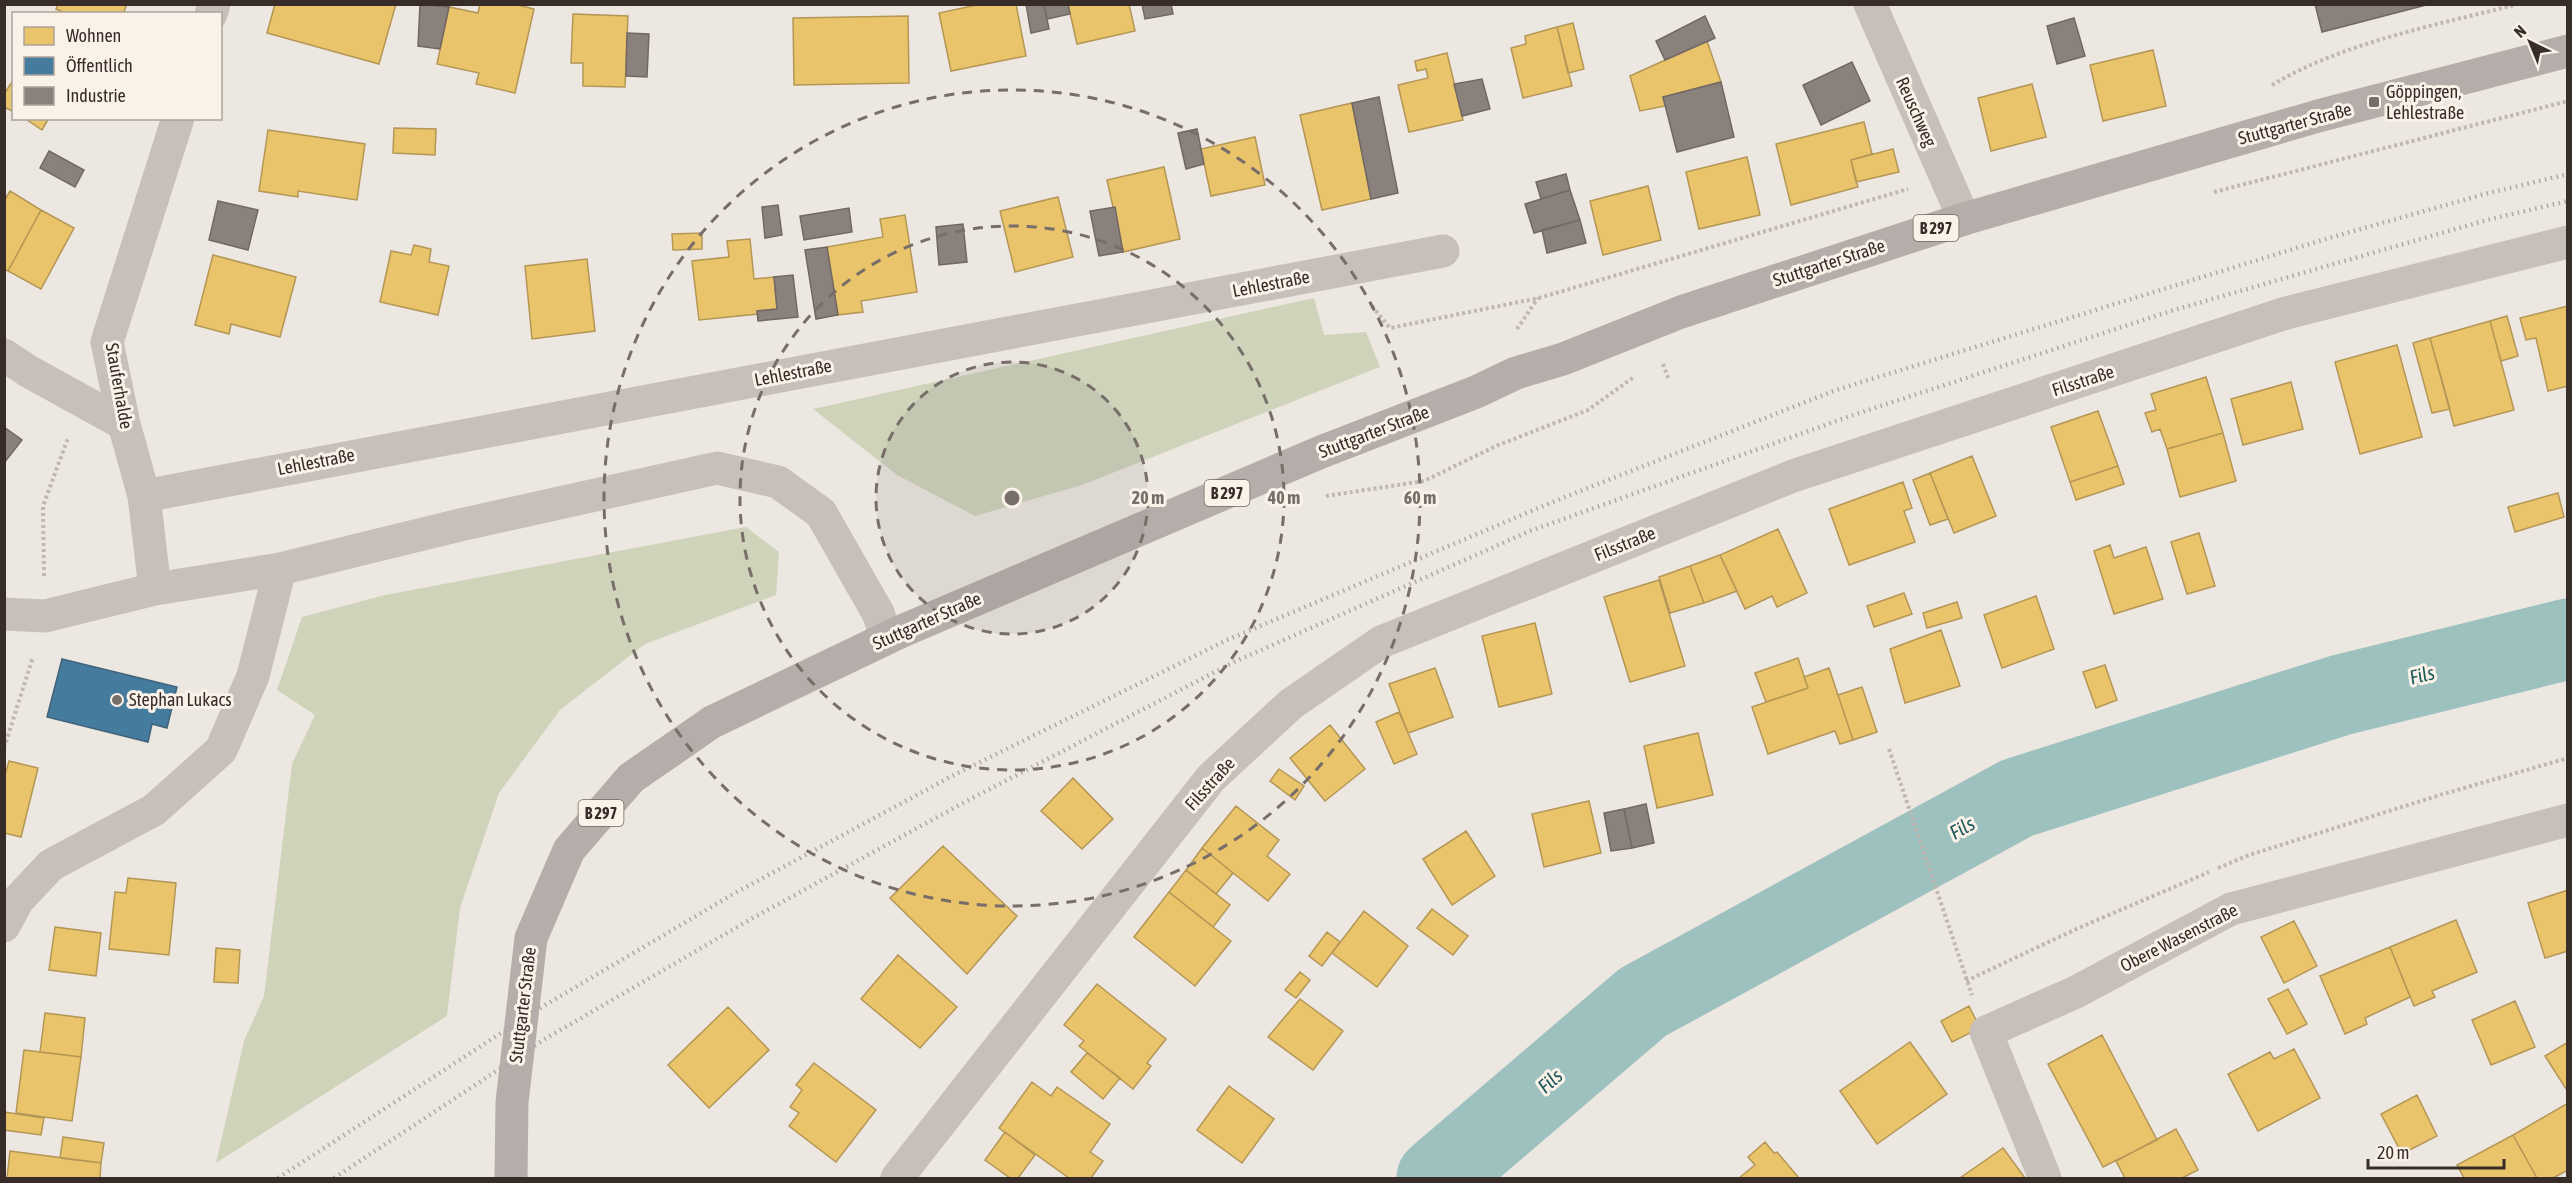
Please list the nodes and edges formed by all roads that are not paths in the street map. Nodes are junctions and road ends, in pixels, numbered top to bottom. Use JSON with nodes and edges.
{"nodes":[{"id":1,"x":1870,"y":4,"type":"edge"},
{"id":2,"x":2568,"y":51,"type":"edge"},
{"id":3,"x":177,"y":120,"type":"edge"},
{"id":4,"x":1964,"y":219,"type":"junction"},
{"id":5,"x":2568,"y":242,"type":"edge"},
{"id":6,"x":1443,"y":251,"type":"dead end"},
{"id":7,"x":4,"y":355,"type":"edge"},
{"id":8,"x":124,"y":424,"type":"junction"},
{"id":9,"x":144,"y":496,"type":"junction"},
{"id":10,"x":280,"y":569,"type":"junction"},
{"id":11,"x":155,"y":589,"type":"junction"},
{"id":12,"x":4,"y":614,"type":"edge"},
{"id":13,"x":889,"y":627,"type":"junction"},
{"id":14,"x":2568,"y":820,"type":"edge"},
{"id":15,"x":4,"y":926,"type":"edge"},
{"id":16,"x":511,"y":1179,"type":"edge"},
{"id":17,"x":897,"y":1179,"type":"edge"},
{"id":18,"x":2045,"y":1179,"type":"edge"}],
"edges":[{"from":1,"to":4,"type":"street","name":"Reuschweg"},
{"from":2,"to":4,"type":"main road","name":"Stuttgarter Straße","number":"B 297"},
{"from":3,"to":8,"type":"street","name":"Stauferhalde"},
{"from":4,"to":13,"type":"main road","name":"Stuttgarter Straße","number":"B 297"},
{"from":5,"to":17,"type":"street","name":"Filsstraße"},
{"from":6,"to":9,"type":"street","name":"Lehlestraße"},
{"from":7,"to":8,"type":"street"},
{"from":8,"to":9,"type":"street","name":"Stauferhalde"},
{"from":9,"to":11,"type":"street","name":"Stauferhalde"},
{"from":10,"to":11,"type":"street"},
{"from":10,"to":13,"type":"street"},
{"from":10,"to":15,"type":"street"},
{"from":11,"to":12,"type":"street"},
{"from":13,"to":16,"type":"main road","name":"Stuttgarter Straße","number":"B 297"},
{"from":14,"to":18,"type":"street","name":"Obere Wasenstraße"}]}
